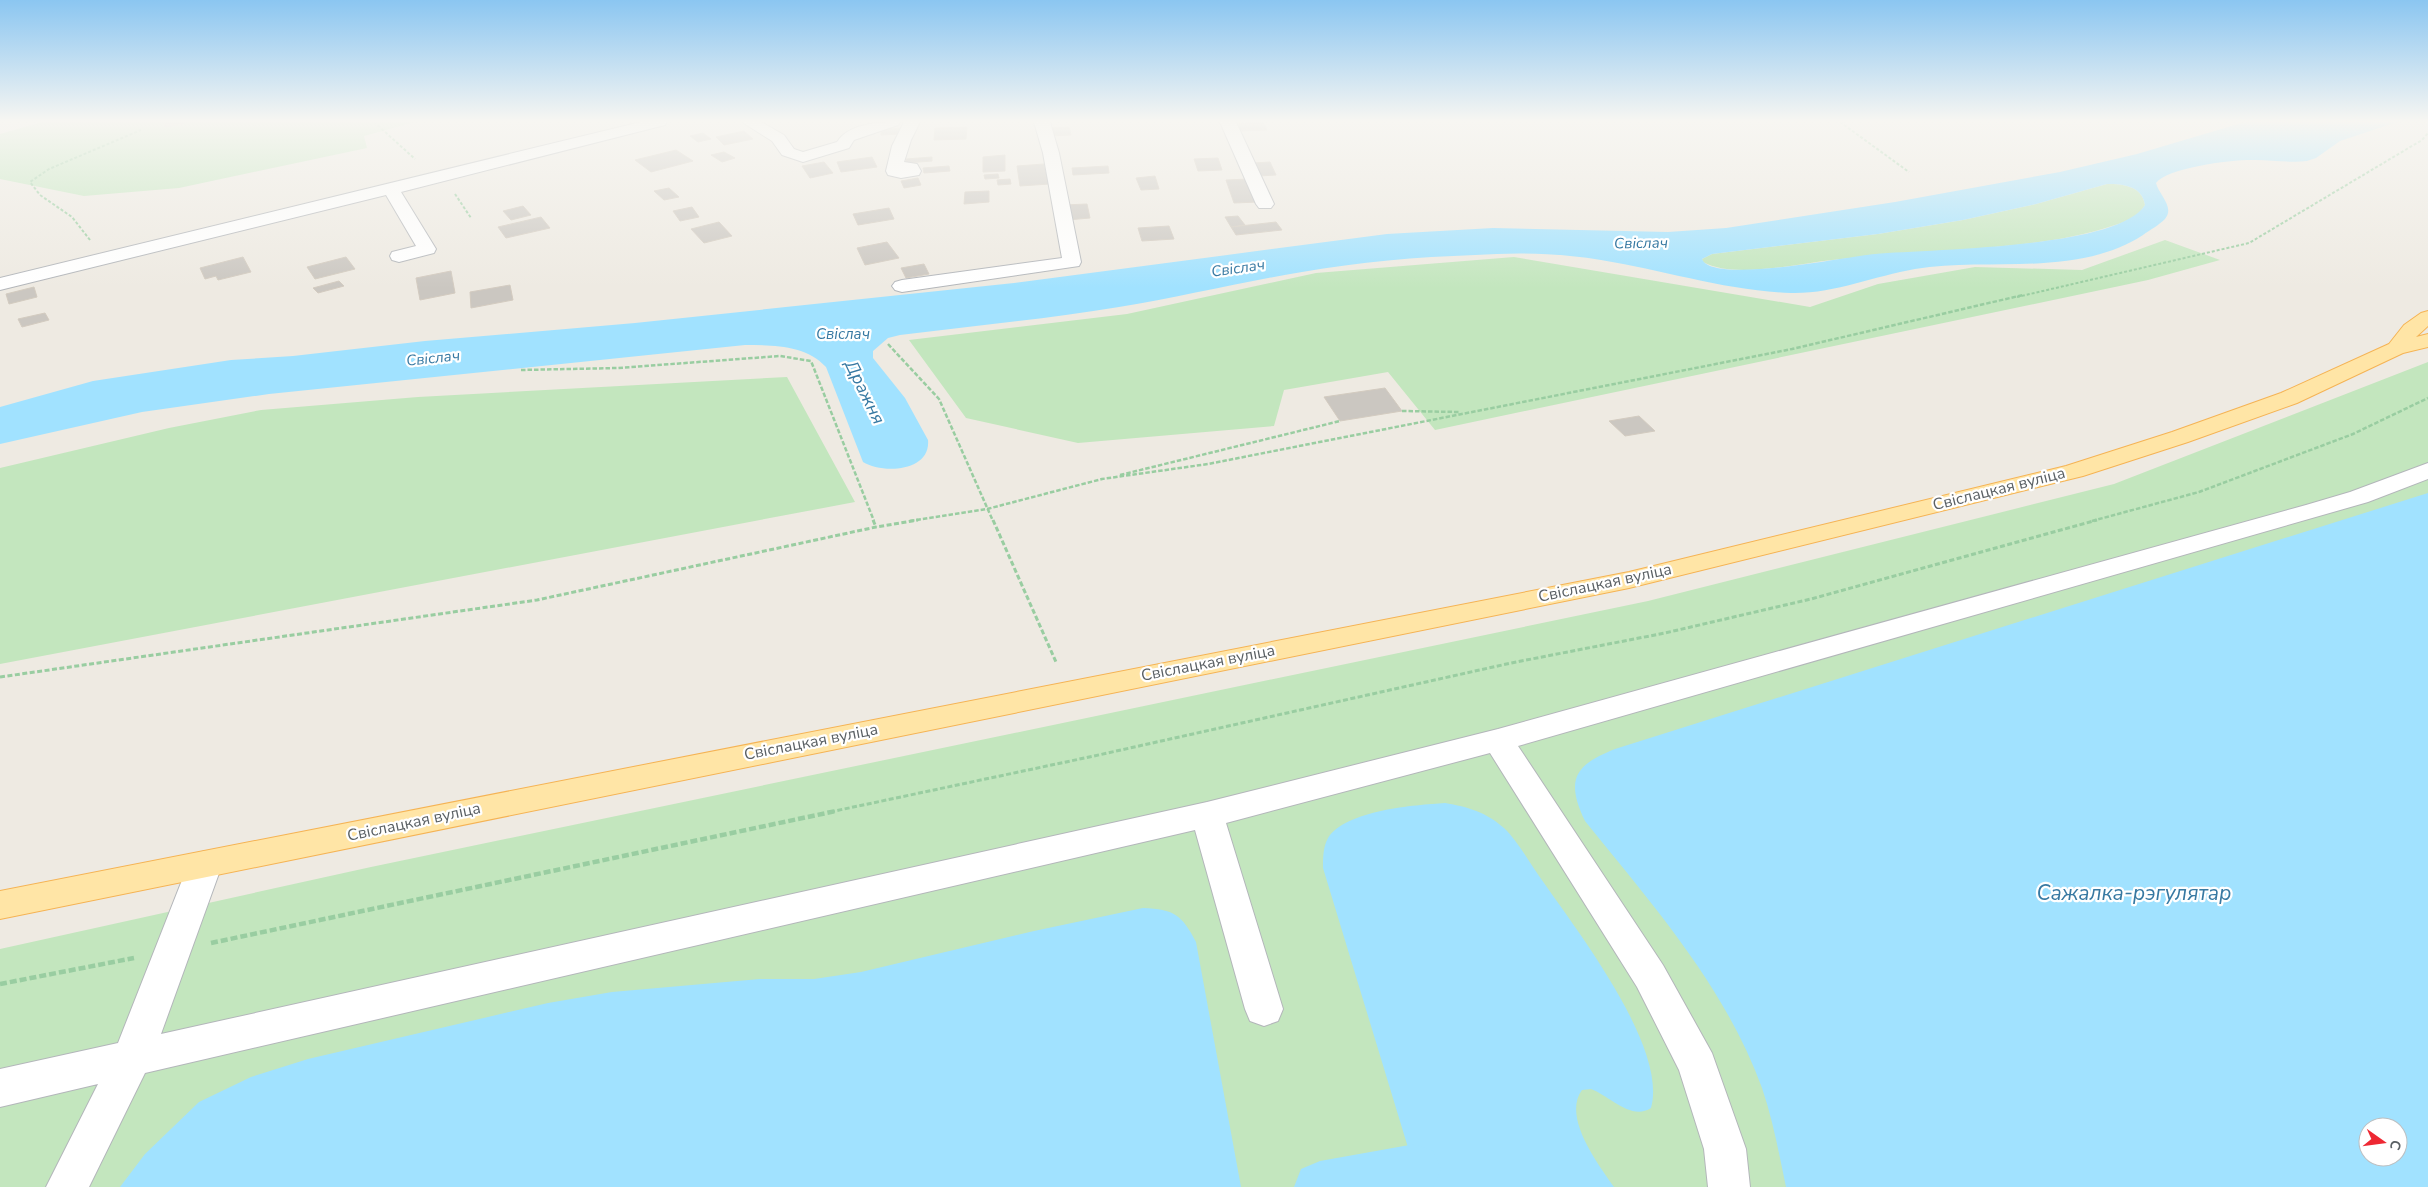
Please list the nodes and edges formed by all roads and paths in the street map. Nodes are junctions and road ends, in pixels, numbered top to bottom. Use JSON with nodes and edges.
{"nodes":[{"id":1,"x":37,"y":177,"type":"edge"},
{"id":2,"x":1056,"y":177,"type":"edge"},
{"id":3,"x":1253,"y":177,"type":"edge"},
{"id":4,"x":2359,"y":177,"type":"edge"},
{"id":5,"x":440,"y":178,"type":"edge"},
{"id":6,"x":391,"y":189,"type":"junction"},
{"id":7,"x":1265,"y":204,"type":"dead end"},
{"id":8,"x":399,"y":256,"type":"dead end"},
{"id":9,"x":104,"y":258,"type":"junction"},
{"id":10,"x":0,"y":284,"type":"edge"},
{"id":11,"x":902,"y":286,"type":"dead end"},
{"id":12,"x":2428,"y":317,"type":"edge"},
{"id":13,"x":2428,"y":340,"type":"edge"},
{"id":14,"x":888,"y":344,"type":"dead end"},
{"id":15,"x":2396,"y":349,"type":"junction"},
{"id":16,"x":521,"y":370,"type":"dead end"},
{"id":17,"x":2428,"y":398,"type":"edge"},
{"id":18,"x":1402,"y":412,"type":"dead end"},
{"id":19,"x":1468,"y":412,"type":"junction"},
{"id":20,"x":1340,"y":421,"type":"dead end"},
{"id":21,"x":2428,"y":470,"type":"edge"},
{"id":22,"x":1102,"y":479,"type":"junction"},
{"id":23,"x":987,"y":509,"type":"junction"},
{"id":24,"x":876,"y":527,"type":"junction"},
{"id":25,"x":1056,"y":662,"type":"dead end"},
{"id":26,"x":0,"y":677,"type":"edge"},
{"id":27,"x":1498,"y":740,"type":"junction"},
{"id":28,"x":1207,"y":815,"type":"junction"},
{"id":29,"x":205,"y":865,"type":"junction"},
{"id":30,"x":0,"y":905,"type":"edge"},
{"id":31,"x":174,"y":950,"type":"junction"},
{"id":32,"x":0,"y":984,"type":"edge"},
{"id":33,"x":1264,"y":1009,"type":"dead end"},
{"id":34,"x":132,"y":1058,"type":"junction"},
{"id":35,"x":0,"y":1088,"type":"edge"},
{"id":36,"x":67,"y":1187,"type":"edge"},
{"id":37,"x":1729,"y":1187,"type":"edge"}],
"edges":[{"from":1,"to":9,"type":"path"},
{"from":2,"to":11,"type":"street"},
{"from":3,"to":7,"type":"street"},
{"from":4,"to":19,"type":"path"},
{"from":5,"to":6,"type":"street"},
{"from":6,"to":8,"type":"street"},
{"from":6,"to":9,"type":"street"},
{"from":9,"to":10,"type":"street"},
{"from":12,"to":15,"type":"main road","name":"Свіслацкая вуліца"},
{"from":13,"to":15,"type":"main road","name":"Свіслацкая вуліца"},
{"from":14,"to":23,"type":"path"},
{"from":15,"to":29,"type":"main road","name":"Свіслацкая вуліца"},
{"from":16,"to":24,"type":"path"},
{"from":17,"to":31,"type":"path"},
{"from":18,"to":19,"type":"path"},
{"from":19,"to":22,"type":"path"},
{"from":20,"to":22,"type":"path"},
{"from":21,"to":27,"type":"street"},
{"from":22,"to":23,"type":"path"},
{"from":23,"to":24,"type":"path"},
{"from":23,"to":25,"type":"path"},
{"from":24,"to":26,"type":"path"},
{"from":27,"to":28,"type":"street"},
{"from":27,"to":37,"type":"street"},
{"from":28,"to":33,"type":"street"},
{"from":28,"to":34,"type":"street"},
{"from":29,"to":30,"type":"main road","name":"Свіслацкая вуліца"},
{"from":29,"to":31,"type":"street"},
{"from":31,"to":32,"type":"path"},
{"from":31,"to":34,"type":"street"},
{"from":34,"to":35,"type":"street"},
{"from":34,"to":36,"type":"street"}]}
